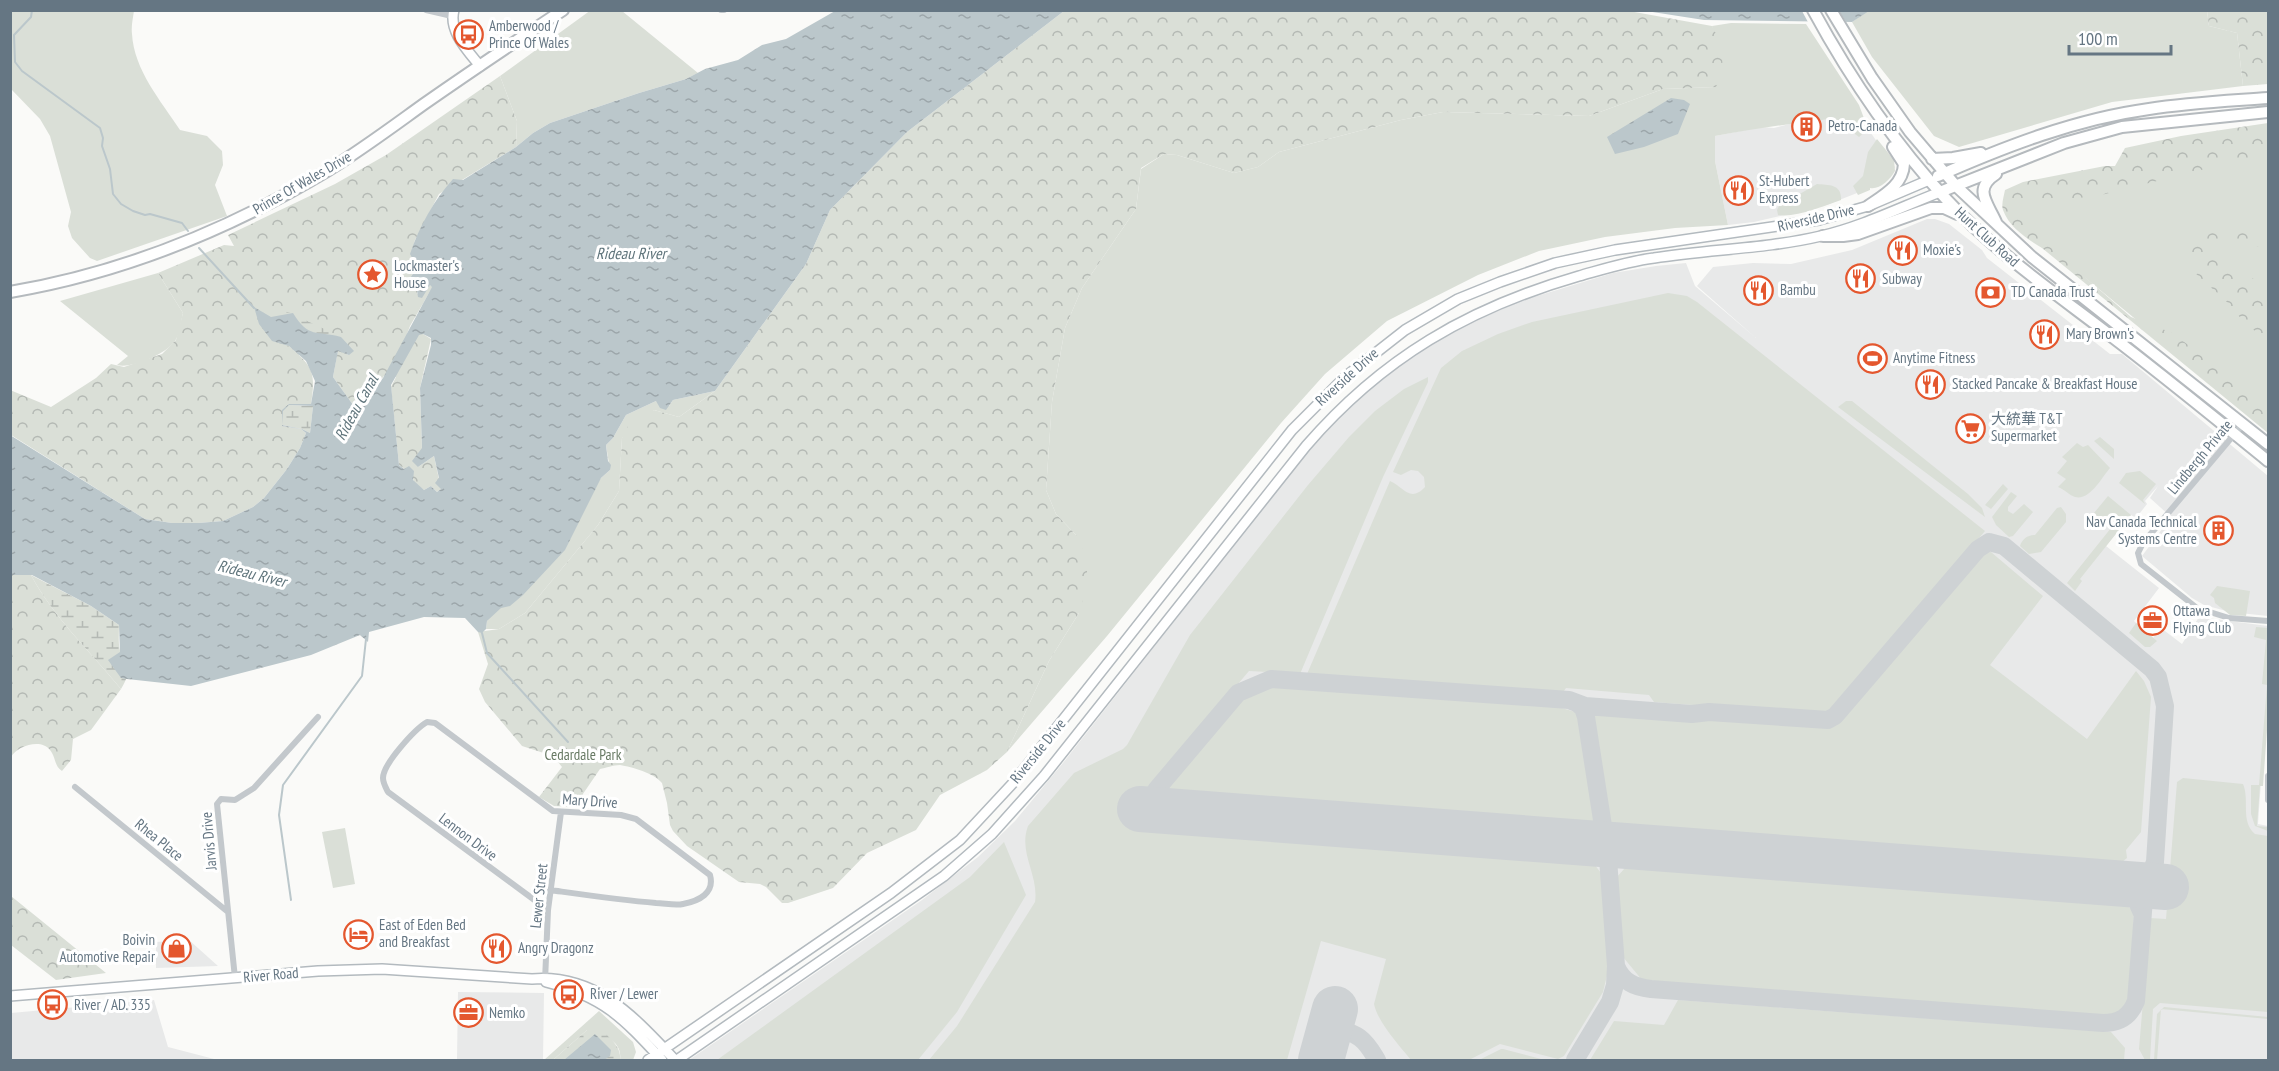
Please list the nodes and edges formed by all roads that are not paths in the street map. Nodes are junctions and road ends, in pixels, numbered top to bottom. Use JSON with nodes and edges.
{"nodes":[{"id":1,"x":426,"y":10,"type":"edge"},
{"id":2,"x":563,"y":10,"type":"edge"},
{"id":3,"x":1813,"y":10,"type":"edge"},
{"id":4,"x":1831,"y":10,"type":"edge"},
{"id":5,"x":453,"y":13,"type":"edge"},
{"id":6,"x":480,"y":66,"type":"junction"},
{"id":7,"x":2268,"y":98,"type":"edge"},
{"id":8,"x":2268,"y":112,"type":"edge"},
{"id":9,"x":1883,"y":122,"type":"junction"},
{"id":10,"x":2002,"y":149,"type":"junction"},
{"id":11,"x":1932,"y":159,"type":"junction"},
{"id":12,"x":2015,"y":163,"type":"junction"},
{"id":13,"x":1944,"y":173,"type":"junction"},
{"id":14,"x":1929,"y":180,"type":"junction"},
{"id":15,"x":1956,"y":186,"type":"junction"},
{"id":16,"x":1940,"y":192,"type":"junction"},
{"id":17,"x":1868,"y":206,"type":"junction"},
{"id":18,"x":1963,"y":216,"type":"junction"},
{"id":19,"x":1771,"y":228,"type":"junction"},
{"id":20,"x":1999,"y":228,"type":"junction"},
{"id":21,"x":1823,"y":236,"type":"junction"},
{"id":22,"x":1773,"y":243,"type":"junction"},
{"id":23,"x":10,"y":292,"type":"edge"},
{"id":24,"x":2120,"y":328,"type":"junction"},
{"id":25,"x":2113,"y":338,"type":"junction"},
{"id":26,"x":2243,"y":424,"type":"junction"},
{"id":27,"x":2235,"y":434,"type":"junction"},
{"id":28,"x":2268,"y":444,"type":"edge"},
{"id":29,"x":2268,"y":461,"type":"edge"},
{"id":30,"x":2268,"y":621,"type":"edge"},
{"id":31,"x":318,"y":717,"type":"dead end"},
{"id":32,"x":429,"y":722,"type":"joint"},
{"id":33,"x":2268,"y":776,"type":"edge"},
{"id":34,"x":75,"y":787,"type":"dead end"},
{"id":35,"x":2268,"y":800,"type":"edge"},
{"id":36,"x":561,"y":812,"type":"junction"},
{"id":37,"x":550,"y":890,"type":"junction"},
{"id":38,"x":548,"y":910,"type":"junction"},
{"id":39,"x":228,"y":912,"type":"junction"},
{"id":40,"x":235,"y":978,"type":"junction"},
{"id":41,"x":545,"y":980,"type":"junction"},
{"id":42,"x":10,"y":996,"type":"edge"},
{"id":43,"x":658,"y":1056,"type":"edge"},
{"id":44,"x":676,"y":1060,"type":"edge"}],
"edges":[{"from":1,"to":5,"type":"street"},
{"from":2,"to":6,"type":"main road","name":"Prince Of Wales Drive"},
{"from":3,"to":9,"type":"main road","name":"Hunt Club Road"},
{"from":4,"to":11,"type":"main road","name":"Hunt Club Road"},
{"from":5,"to":6,"type":"main road"},
{"from":6,"to":23,"type":"main road","name":"Prince Of Wales Drive"},
{"from":7,"to":10,"type":"main road","name":"Riverside Drive"},
{"from":8,"to":12,"type":"main road","name":"Riverside Drive"},
{"from":9,"to":14,"type":"main road","name":"Hunt Club Road"},
{"from":9,"to":17,"type":"main road"},
{"from":10,"to":11,"type":"main road"},
{"from":10,"to":13,"type":"main road","name":"Riverside Drive"},
{"from":11,"to":13,"type":"main road","name":"Hunt Club Road"},
{"from":12,"to":15,"type":"main road","name":"Riverside Drive"},
{"from":12,"to":20,"type":"main road"},
{"from":13,"to":14,"type":"main road","name":"Riverside Drive"},
{"from":13,"to":15,"type":"main road","name":"Hunt Club Road"},
{"from":14,"to":16,"type":"main road","name":"Hunt Club Road"},
{"from":14,"to":17,"type":"main road","name":"Riverside Drive"},
{"from":15,"to":16,"type":"main road","name":"Riverside Drive"},
{"from":15,"to":20,"type":"main road","name":"Hunt Club Road"},
{"from":16,"to":18,"type":"main road","name":"Hunt Club Road"},
{"from":16,"to":21,"type":"main road","name":"Riverside Drive"},
{"from":17,"to":19,"type":"main road","name":"Riverside Drive"},
{"from":18,"to":21,"type":"main road"},
{"from":18,"to":25,"type":"main road","name":"Hunt Club Road"},
{"from":19,"to":22,"type":"main road"},
{"from":19,"to":43,"type":"main road","name":"Riverside Drive"},
{"from":20,"to":24,"type":"main road","name":"Hunt Club Road"},
{"from":21,"to":22,"type":"main road","name":"Riverside Drive"},
{"from":22,"to":44,"type":"main road","name":"Riverside Drive"},
{"from":24,"to":25,"type":"main road"},
{"from":24,"to":26,"type":"main road","name":"Hunt Club Road"},
{"from":25,"to":27,"type":"main road","name":"Hunt Club Road"},
{"from":26,"to":27,"type":"street","name":"Lindbergh Private"},
{"from":26,"to":28,"type":"main road","name":"Hunt Club Road"},
{"from":27,"to":29,"type":"main road","name":"Hunt Club Road"},
{"from":27,"to":30,"type":"street","name":"Lindbergh Private"},
{"from":31,"to":39,"type":"street","name":"Jarvis Drive"},
{"from":32,"to":36,"type":"street","name":"Mary Drive"},
{"from":32,"to":38,"type":"street","name":"Lennon Drive"},
{"from":33,"to":35,"type":"street"},
{"from":34,"to":39,"type":"street","name":"Rhea Place"},
{"from":36,"to":37,"type":"street","name":"Lewer Street"},
{"from":36,"to":37,"type":"street","name":"Mary Drive"},
{"from":37,"to":38,"type":"street","name":"Lewer Street"},
{"from":38,"to":41,"type":"street","name":"Lewer Street"},
{"from":39,"to":40,"type":"street","name":"Jarvis Drive"},
{"from":40,"to":41,"type":"main road","name":"River Road"},
{"from":40,"to":42,"type":"main road","name":"River Road"},
{"from":41,"to":43,"type":"main road","name":"River Road"},
{"from":43,"to":44,"type":"main road","name":"River Road"}]}
